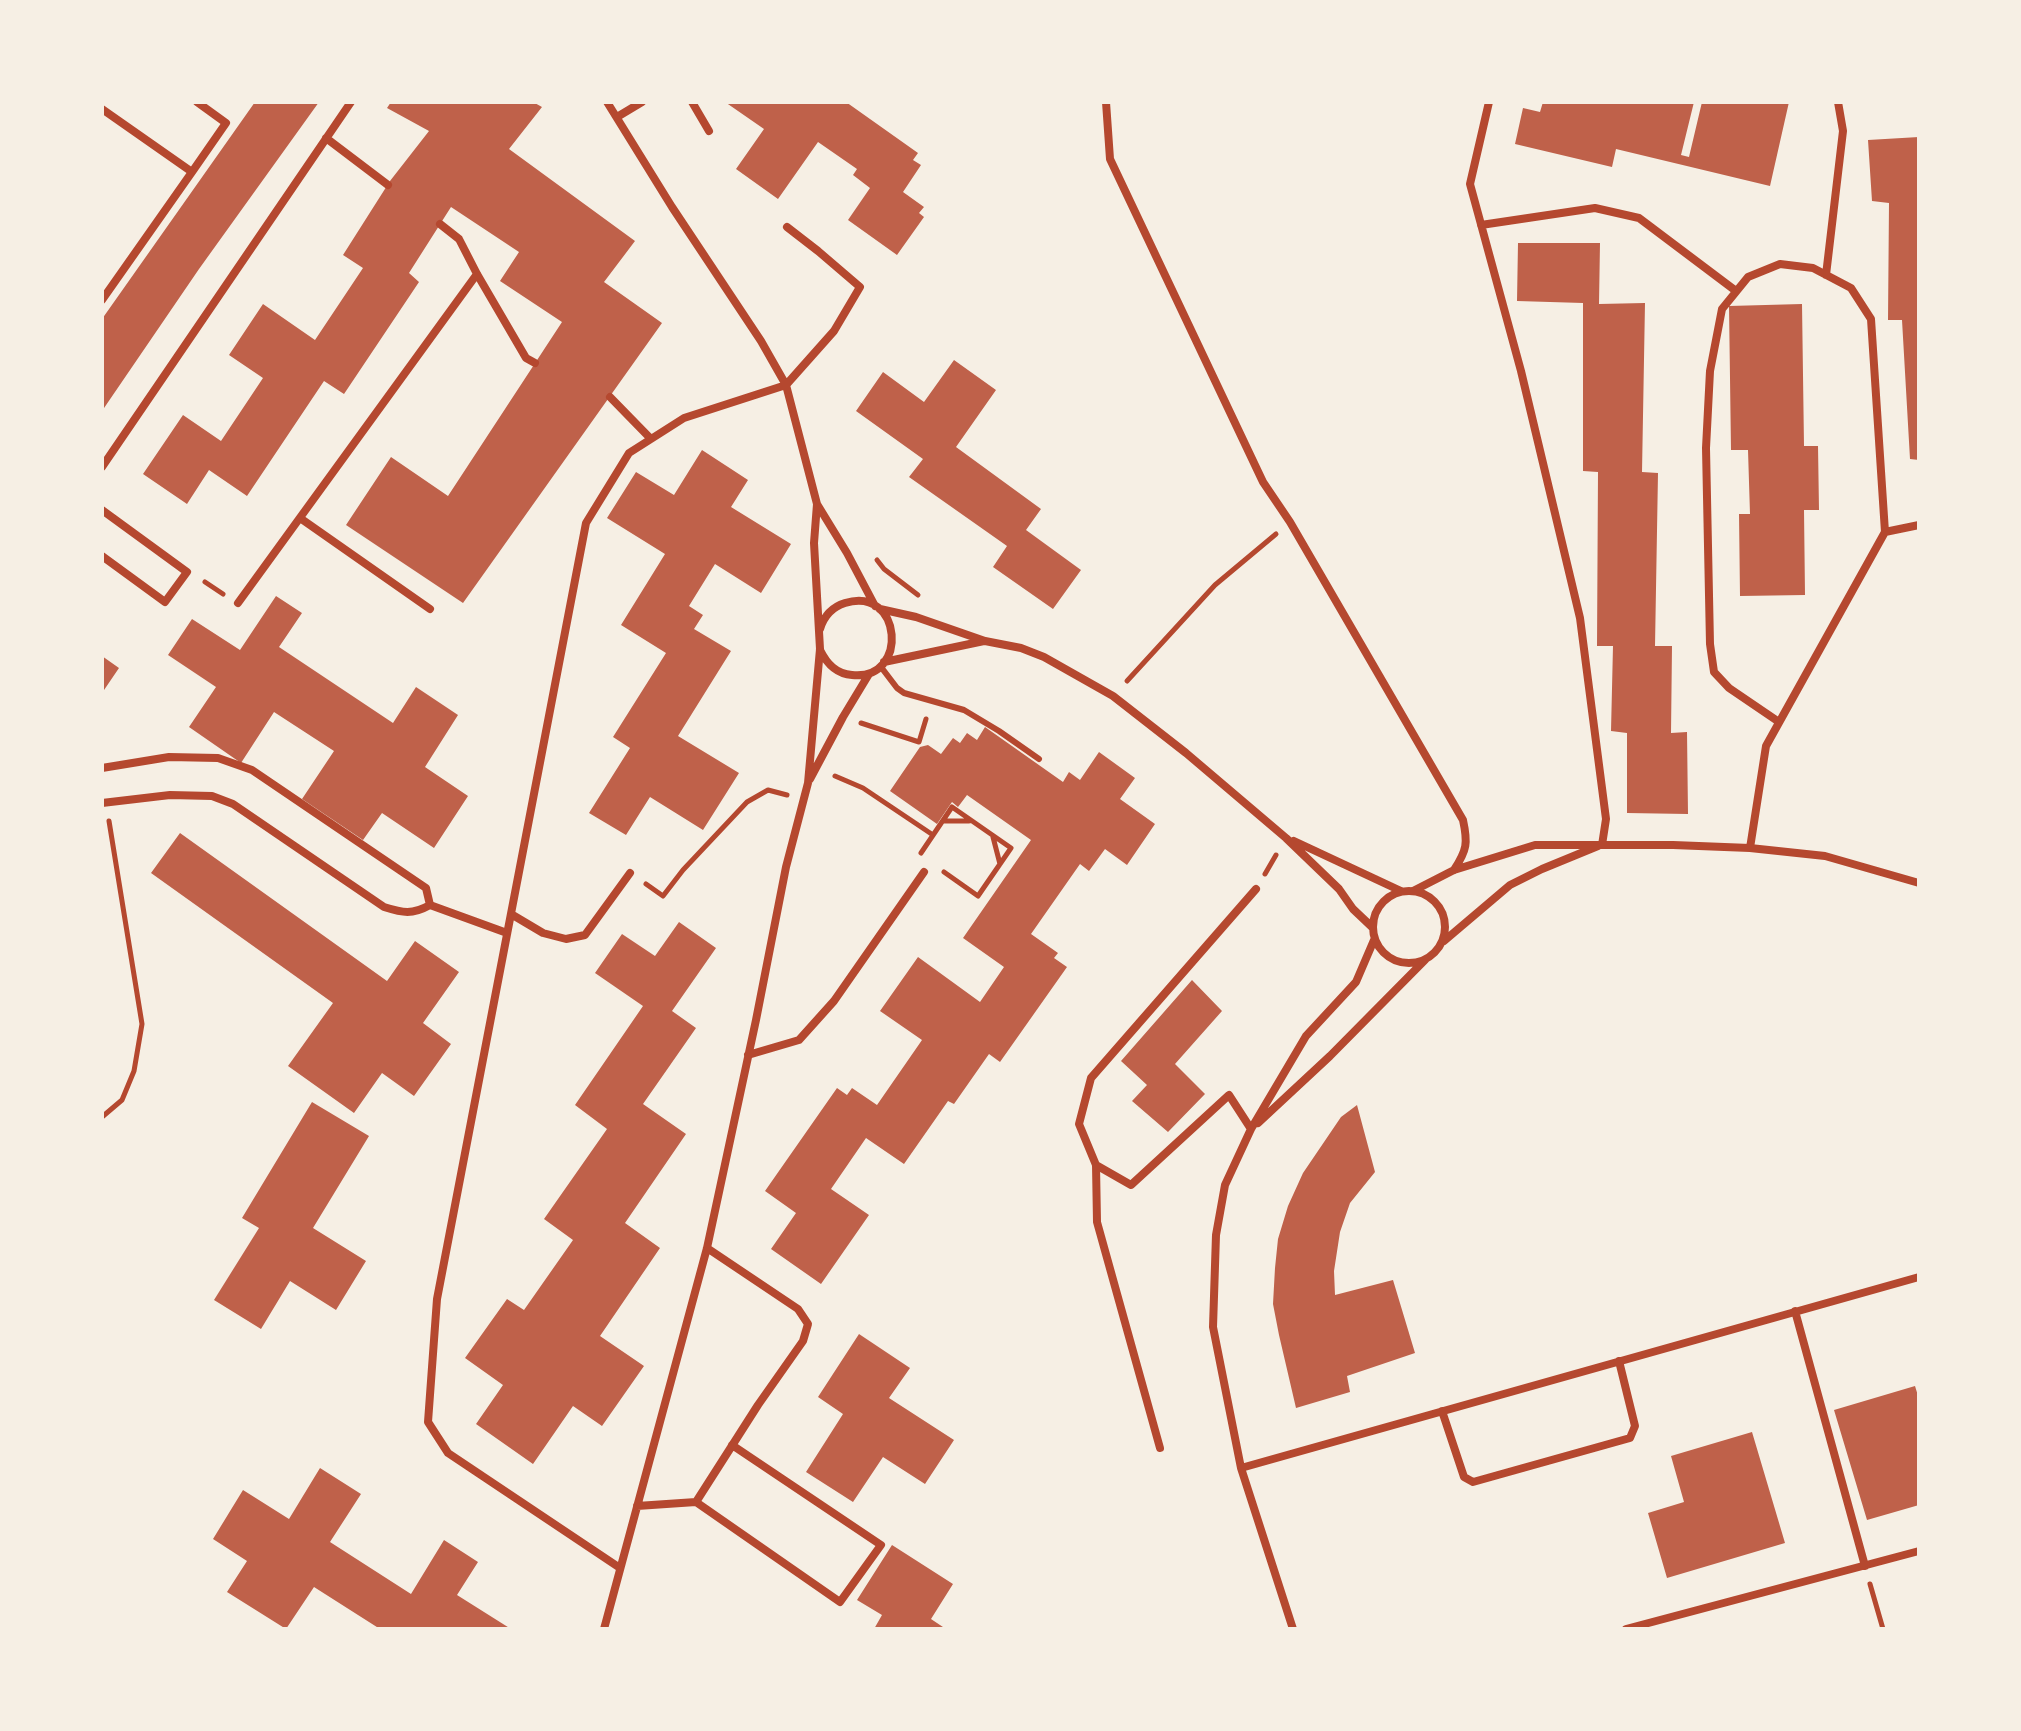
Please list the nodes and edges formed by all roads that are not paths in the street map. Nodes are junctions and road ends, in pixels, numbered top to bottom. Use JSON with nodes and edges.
{"nodes":[{"id":1,"x":106,"y":102,"type":"edge"},
{"id":2,"x":197,"y":102,"type":"edge"},
{"id":3,"x":351,"y":102,"type":"edge"},
{"id":4,"x":607,"y":102,"type":"edge"},
{"id":5,"x":642,"y":102,"type":"edge"},
{"id":6,"x":692,"y":102,"type":"edge"},
{"id":7,"x":1106,"y":102,"type":"edge"},
{"id":8,"x":1489,"y":102,"type":"edge"},
{"id":9,"x":1838,"y":102,"type":"edge"},
{"id":10,"x":102,"y":108,"type":"edge"},
{"id":11,"x":617,"y":117,"type":"junction"},
{"id":12,"x":709,"y":131,"type":"dead end"},
{"id":13,"x":326,"y":138,"type":"junction"},
{"id":14,"x":192,"y":172,"type":"junction"},
{"id":15,"x":388,"y":185,"type":"dead end"},
{"id":16,"x":440,"y":224,"type":"dead end"},
{"id":17,"x":1481,"y":225,"type":"junction"},
{"id":18,"x":787,"y":227,"type":"dead end"},
{"id":19,"x":477,"y":274,"type":"junction"},
{"id":20,"x":1826,"y":275,"type":"junction"},
{"id":21,"x":1736,"y":291,"type":"junction"},
{"id":22,"x":102,"y":300,"type":"edge"},
{"id":23,"x":535,"y":363,"type":"dead end"},
{"id":24,"x":786,"y":385,"type":"junction"},
{"id":25,"x":610,"y":397,"type":"dead end"},
{"id":26,"x":651,"y":439,"type":"junction"},
{"id":27,"x":102,"y":467,"type":"edge"},
{"id":28,"x":817,"y":504,"type":"junction"},
{"id":29,"x":102,"y":510,"type":"edge"},
{"id":30,"x":300,"y":518,"type":"junction"},
{"id":31,"x":1919,"y":525,"type":"edge"},
{"id":32,"x":1885,"y":532,"type":"junction"},
{"id":33,"x":102,"y":556,"type":"edge"},
{"id":34,"x":238,"y":603,"type":"road end"},
{"id":35,"x":877,"y":608,"type":"junction"},
{"id":36,"x":430,"y":609,"type":"dead end"},
{"id":37,"x":818,"y":637,"type":"junction"},
{"id":38,"x":985,"y":641,"type":"junction"},
{"id":39,"x":820,"y":649,"type":"junction"},
{"id":40,"x":882,"y":664,"type":"junction"},
{"id":41,"x":869,"y":674,"type":"junction"},
{"id":42,"x":1779,"y":722,"type":"junction"},
{"id":43,"x":1039,"y":759,"type":"dead end"},
{"id":44,"x":102,"y":768,"type":"edge"},
{"id":45,"x":808,"y":783,"type":"junction"},
{"id":46,"x":104,"y":803,"type":"edge"},
{"id":47,"x":1286,"y":838,"type":"junction"},
{"id":48,"x":1602,"y":845,"type":"junction"},
{"id":49,"x":1750,"y":848,"type":"junction"},
{"id":50,"x":1454,"y":870,"type":"junction"},
{"id":51,"x":924,"y":872,"type":"road end"},
{"id":52,"x":630,"y":873,"type":"road end"},
{"id":53,"x":1919,"y":883,"type":"edge"},
{"id":54,"x":1256,"y":889,"type":"road end"},
{"id":55,"x":1401,"y":891,"type":"junction"},
{"id":56,"x":1413,"y":891,"type":"junction"},
{"id":57,"x":430,"y":905,"type":"junction"},
{"id":58,"x":511,"y":914,"type":"junction"},
{"id":59,"x":1372,"y":927,"type":"junction"},
{"id":60,"x":507,"y":933,"type":"junction"},
{"id":61,"x":1374,"y":940,"type":"junction"},
{"id":62,"x":1442,"y":943,"type":"junction"},
{"id":63,"x":1425,"y":960,"type":"junction"},
{"id":64,"x":748,"y":1055,"type":"junction"},
{"id":65,"x":1251,"y":1129,"type":"junction"},
{"id":66,"x":1096,"y":1165,"type":"junction"},
{"id":67,"x":707,"y":1248,"type":"junction"},
{"id":68,"x":1919,"y":1277,"type":"edge"},
{"id":69,"x":1795,"y":1311,"type":"junction"},
{"id":70,"x":1619,"y":1361,"type":"junction"},
{"id":71,"x":1442,"y":1411,"type":"junction"},
{"id":72,"x":732,"y":1445,"type":"junction"},
{"id":73,"x":1160,"y":1448,"type":"dead end"},
{"id":74,"x":1241,"y":1468,"type":"junction"},
{"id":75,"x":696,"y":1502,"type":"junction"},
{"id":76,"x":637,"y":1506,"type":"junction"},
{"id":77,"x":1919,"y":1551,"type":"edge"},
{"id":78,"x":1865,"y":1566,"type":"junction"},
{"id":79,"x":620,"y":1568,"type":"junction"},
{"id":80,"x":604,"y":1629,"type":"edge"},
{"id":81,"x":1293,"y":1629,"type":"edge"},
{"id":82,"x":1626,"y":1629,"type":"edge"}],
"edges":[{"from":1,"to":10,"type":"street"},
{"from":2,"to":14,"type":"street"},
{"from":3,"to":13,"type":"street"},
{"from":4,"to":11,"type":"street"},
{"from":5,"to":11,"type":"street"},
{"from":6,"to":12,"type":"street"},
{"from":7,"to":50,"type":"street"},
{"from":8,"to":17,"type":"street"},
{"from":9,"to":20,"type":"street"},
{"from":10,"to":14,"type":"street"},
{"from":11,"to":24,"type":"street"},
{"from":13,"to":15,"type":"street"},
{"from":13,"to":27,"type":"street"},
{"from":14,"to":22,"type":"street"},
{"from":16,"to":19,"type":"street"},
{"from":17,"to":21,"type":"street"},
{"from":17,"to":48,"type":"street"},
{"from":18,"to":24,"type":"street"},
{"from":19,"to":23,"type":"street"},
{"from":19,"to":30,"type":"street"},
{"from":20,"to":21,"type":"street"},
{"from":20,"to":32,"type":"street"},
{"from":21,"to":42,"type":"street"},
{"from":24,"to":26,"type":"street"},
{"from":24,"to":28,"type":"street"},
{"from":25,"to":26,"type":"street"},
{"from":26,"to":58,"type":"street"},
{"from":28,"to":35,"type":"street"},
{"from":28,"to":37,"type":"street"},
{"from":29,"to":33,"type":"street"},
{"from":30,"to":34,"type":"street"},
{"from":30,"to":36,"type":"street"},
{"from":31,"to":32,"type":"street"},
{"from":32,"to":42,"type":"street"},
{"from":35,"to":37,"type":"street"},
{"from":35,"to":38,"type":"street"},
{"from":35,"to":40,"type":"street"},
{"from":37,"to":39,"type":"street"},
{"from":38,"to":40,"type":"street"},
{"from":38,"to":47,"type":"street"},
{"from":39,"to":41,"type":"street"},
{"from":39,"to":45,"type":"street"},
{"from":40,"to":41,"type":"street"},
{"from":40,"to":43,"type":"lane"},
{"from":41,"to":45,"type":"street"},
{"from":42,"to":49,"type":"street"},
{"from":44,"to":57,"type":"street"},
{"from":45,"to":64,"type":"street"},
{"from":46,"to":57,"type":"street"},
{"from":47,"to":55,"type":"street"},
{"from":47,"to":59,"type":"street"},
{"from":48,"to":49,"type":"street"},
{"from":48,"to":50,"type":"street"},
{"from":48,"to":62,"type":"street"},
{"from":49,"to":53,"type":"street"},
{"from":50,"to":56,"type":"street"},
{"from":51,"to":64,"type":"street"},
{"from":52,"to":58,"type":"street"},
{"from":54,"to":66,"type":"street"},
{"from":55,"to":56,"type":"street"},
{"from":55,"to":59,"type":"street"},
{"from":56,"to":62,"type":"street"},
{"from":57,"to":60,"type":"street"},
{"from":58,"to":60,"type":"street"},
{"from":59,"to":61,"type":"street"},
{"from":60,"to":79,"type":"street"},
{"from":61,"to":63,"type":"street"},
{"from":61,"to":65,"type":"street"},
{"from":62,"to":63,"type":"street"},
{"from":63,"to":65,"type":"street"},
{"from":64,"to":67,"type":"street"},
{"from":65,"to":66,"type":"street"},
{"from":65,"to":74,"type":"street"},
{"from":66,"to":73,"type":"street"},
{"from":67,"to":72,"type":"street"},
{"from":67,"to":76,"type":"street"},
{"from":68,"to":69,"type":"street"},
{"from":69,"to":70,"type":"street"},
{"from":69,"to":78,"type":"street"},
{"from":70,"to":71,"type":"street"},
{"from":70,"to":71,"type":"street"},
{"from":71,"to":74,"type":"street"},
{"from":72,"to":75,"type":"street"},
{"from":72,"to":75,"type":"street"},
{"from":74,"to":81,"type":"street"},
{"from":75,"to":76,"type":"street"},
{"from":76,"to":79,"type":"street"},
{"from":77,"to":78,"type":"street"},
{"from":78,"to":82,"type":"street"},
{"from":79,"to":80,"type":"street"}]}
